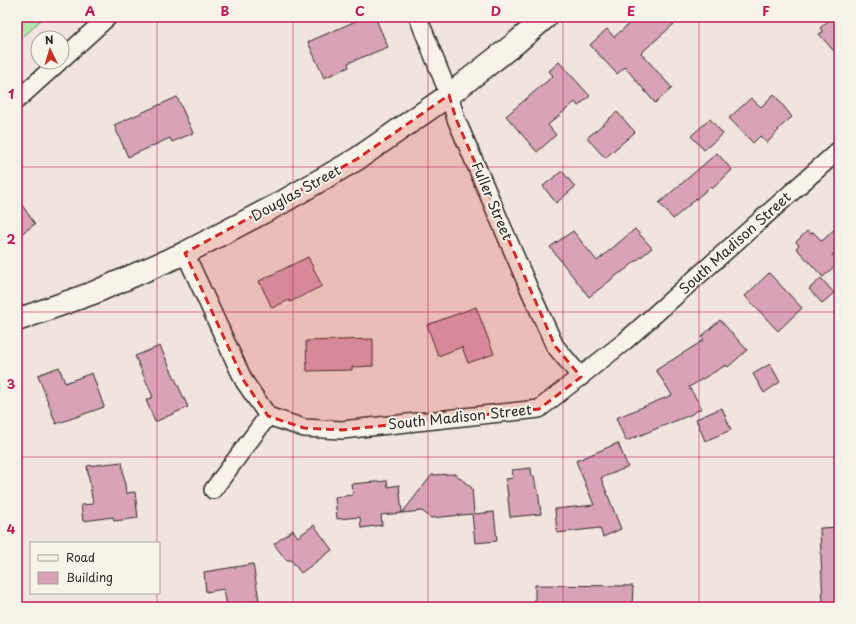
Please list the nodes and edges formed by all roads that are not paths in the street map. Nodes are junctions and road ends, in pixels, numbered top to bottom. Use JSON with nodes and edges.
{"nodes":[{"id":1,"x":108,"y":17,"type":"edge"},
{"id":2,"x":418,"y":17,"type":"edge"},
{"id":3,"x":546,"y":17,"type":"edge"},
{"id":4,"x":70,"y":52,"type":"edge"},
{"id":5,"x":50,"y":70,"type":"edge"},
{"id":6,"x":449,"y":95,"type":"junction"},
{"id":7,"x":17,"y":100,"type":"edge"},
{"id":8,"x":839,"y":150,"type":"edge"},
{"id":9,"x":185,"y":253,"type":"junction"},
{"id":10,"x":17,"y":320,"type":"edge"},
{"id":11,"x":581,"y":377,"type":"junction"},
{"id":12,"x":268,"y":416,"type":"junction"},
{"id":13,"x":213,"y":490,"type":"dead end"}],
"edges":[{"from":1,"to":4,"type":"street"},
{"from":2,"to":6,"type":"street","name":"Fuller Street"},
{"from":3,"to":6,"type":"street","name":"Douglas Street"},
{"from":5,"to":7,"type":"street"},
{"from":6,"to":9,"type":"street","name":"Douglas Street"},
{"from":6,"to":11,"type":"street","name":"Fuller Street"},
{"from":8,"to":11,"type":"street","name":"South Madison Street"},
{"from":9,"to":10,"type":"street","name":"Douglas Street"},
{"from":9,"to":12,"type":"street"},
{"from":11,"to":12,"type":"street","name":"South Madison Street"},
{"from":12,"to":13,"type":"street"}]}
